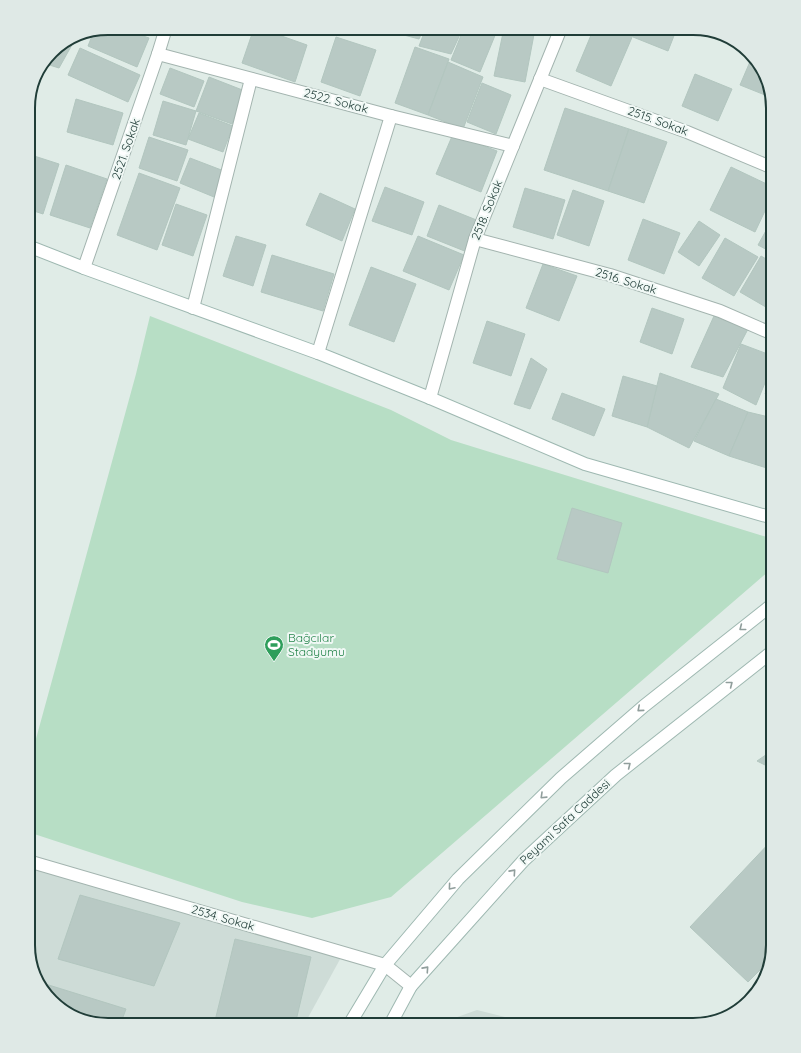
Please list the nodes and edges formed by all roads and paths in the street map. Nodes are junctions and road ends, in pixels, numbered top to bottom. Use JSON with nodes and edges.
{"nodes":[{"id":1,"x":164,"y":35,"type":"edge"},
{"id":2,"x":558,"y":35,"type":"edge"},
{"id":3,"x":158,"y":54,"type":"junction"},
{"id":4,"x":252,"y":79,"type":"junction"},
{"id":5,"x":540,"y":79,"type":"junction"},
{"id":6,"x":391,"y":116,"type":"junction"},
{"id":7,"x":513,"y":146,"type":"junction"},
{"id":8,"x":766,"y":165,"type":"edge"},
{"id":9,"x":475,"y":239,"type":"junction"},
{"id":10,"x":35,"y":249,"type":"edge"},
{"id":11,"x":84,"y":268,"type":"junction"},
{"id":12,"x":193,"y":308,"type":"junction"},
{"id":13,"x":766,"y":331,"type":"edge"},
{"id":14,"x":318,"y":353,"type":"junction"},
{"id":15,"x":430,"y":398,"type":"junction"},
{"id":16,"x":766,"y":516,"type":"edge"},
{"id":17,"x":766,"y":610,"type":"edge"},
{"id":18,"x":766,"y":657,"type":"edge"},
{"id":19,"x":35,"y":863,"type":"edge"},
{"id":20,"x":385,"y":965,"type":"junction"},
{"id":21,"x":411,"y":986,"type":"junction"},
{"id":22,"x":353,"y":1018,"type":"edge"},
{"id":23,"x":394,"y":1018,"type":"edge"}],
"edges":[{"from":1,"to":3,"type":"street","name":"2521. Sokak"},
{"from":2,"to":5,"type":"street","name":"2518. Sokak"},
{"from":3,"to":4,"type":"street","name":"2522. Sokak"},
{"from":3,"to":11,"type":"street","name":"2521. Sokak"},
{"from":4,"to":6,"type":"street","name":"2522. Sokak"},
{"from":4,"to":12,"type":"street"},
{"from":5,"to":7,"type":"street","name":"2518. Sokak"},
{"from":5,"to":8,"type":"street","name":"2515. Sokak"},
{"from":6,"to":7,"type":"street","name":"2522. Sokak"},
{"from":6,"to":14,"type":"street"},
{"from":7,"to":9,"type":"street","name":"2518. Sokak"},
{"from":9,"to":13,"type":"street","name":"2516. Sokak"},
{"from":9,"to":15,"type":"street","name":"2518. Sokak"},
{"from":10,"to":11,"type":"street"},
{"from":11,"to":12,"type":"street"},
{"from":12,"to":14,"type":"street"},
{"from":14,"to":15,"type":"street"},
{"from":15,"to":16,"type":"street"},
{"from":17,"to":20,"type":"street","one_way":true},
{"from":21,"to":18,"type":"street","name":"Peyami Safa Caddesi","one_way":true},
{"from":19,"to":20,"type":"street","name":"2534. Sokak"},
{"from":20,"to":21,"type":"street","name":"2534. Sokak"},
{"from":20,"to":22,"type":"street"},
{"from":21,"to":23,"type":"street","name":"Peyami Safa Caddesi"}]}
